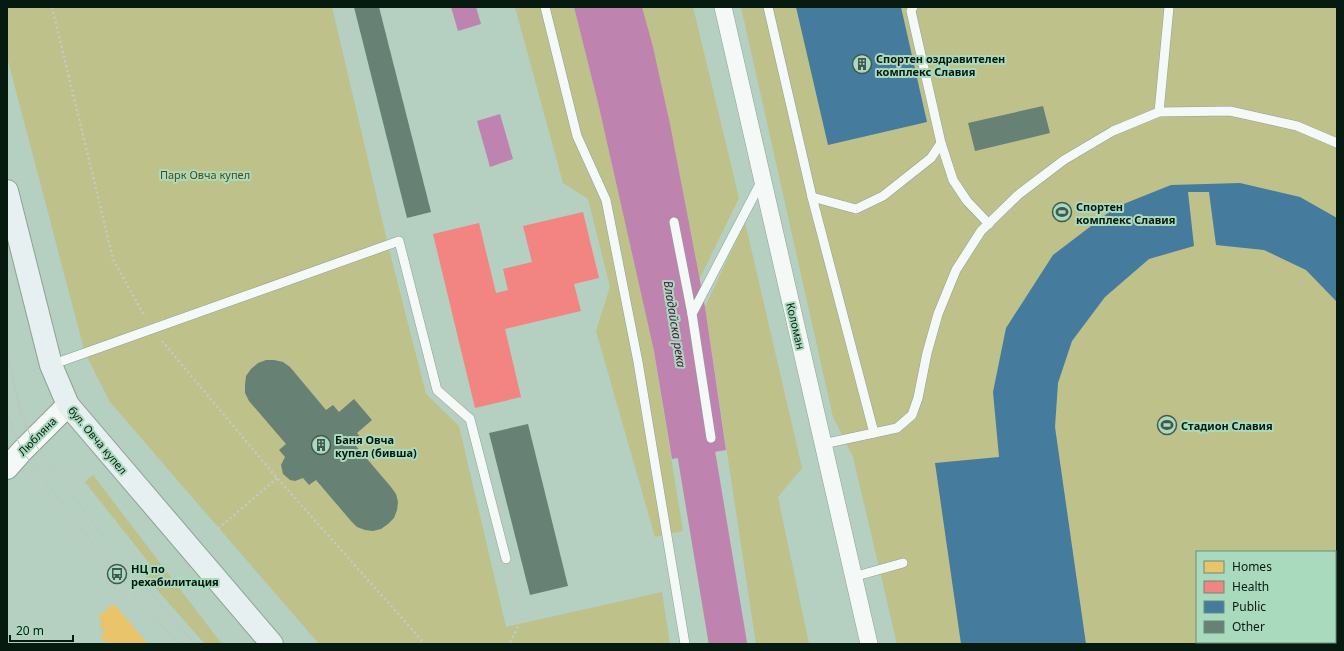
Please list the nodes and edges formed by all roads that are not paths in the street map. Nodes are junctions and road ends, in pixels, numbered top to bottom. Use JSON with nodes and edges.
{"nodes":[{"id":1,"x":545,"y":7,"type":"edge"},
{"id":2,"x":723,"y":7,"type":"edge"},
{"id":3,"x":768,"y":7,"type":"edge"},
{"id":4,"x":913,"y":7,"type":"edge"},
{"id":5,"x":1169,"y":7,"type":"edge"},
{"id":6,"x":1159,"y":112,"type":"junction"},
{"id":7,"x":941,"y":143,"type":"junction"},
{"id":8,"x":1337,"y":143,"type":"edge"},
{"id":9,"x":762,"y":179,"type":"junction"},
{"id":10,"x":7,"y":191,"type":"edge"},
{"id":11,"x":812,"y":197,"type":"junction"},
{"id":12,"x":674,"y":222,"type":"dead end"},
{"id":13,"x":989,"y":224,"type":"junction"},
{"id":14,"x":692,"y":314,"type":"junction"},
{"id":15,"x":50,"y":364,"type":"junction"},
{"id":16,"x":68,"y":405,"type":"junction"},
{"id":17,"x":874,"y":433,"type":"junction"},
{"id":18,"x":711,"y":438,"type":"dead end"},
{"id":19,"x":823,"y":444,"type":"junction"},
{"id":20,"x":7,"y":468,"type":"edge"},
{"id":21,"x":506,"y":559,"type":"road end"},
{"id":22,"x":903,"y":563,"type":"dead end"},
{"id":23,"x":853,"y":577,"type":"junction"},
{"id":24,"x":272,"y":644,"type":"edge"},
{"id":25,"x":685,"y":644,"type":"edge"},
{"id":26,"x":869,"y":644,"type":"edge"}],
"edges":[{"from":1,"to":25,"type":"lane"},
{"from":2,"to":9,"type":"street","name":"Коломан"},
{"from":3,"to":11,"type":"lane"},
{"from":4,"to":7,"type":"lane"},
{"from":5,"to":6,"type":"lane"},
{"from":6,"to":8,"type":"lane"},
{"from":6,"to":13,"type":"lane"},
{"from":7,"to":11,"type":"lane"},
{"from":7,"to":13,"type":"lane"},
{"from":9,"to":14,"type":"lane"},
{"from":9,"to":19,"type":"street","name":"Коломан"},
{"from":10,"to":15,"type":"main road","name":"бул. Овча купел"},
{"from":11,"to":17,"type":"lane"},
{"from":12,"to":14,"type":"lane"},
{"from":13,"to":17,"type":"lane"},
{"from":14,"to":18,"type":"lane"},
{"from":15,"to":16,"type":"main road","name":"бул. Овча купел"},
{"from":15,"to":21,"type":"lane"},
{"from":16,"to":20,"type":"street","name":"Любляна"},
{"from":16,"to":24,"type":"main road","name":"бул. Овча купел"},
{"from":17,"to":19,"type":"lane"},
{"from":19,"to":23,"type":"street","name":"Коломан"},
{"from":22,"to":23,"type":"lane"},
{"from":23,"to":26,"type":"street","name":"Коломан"}]}
